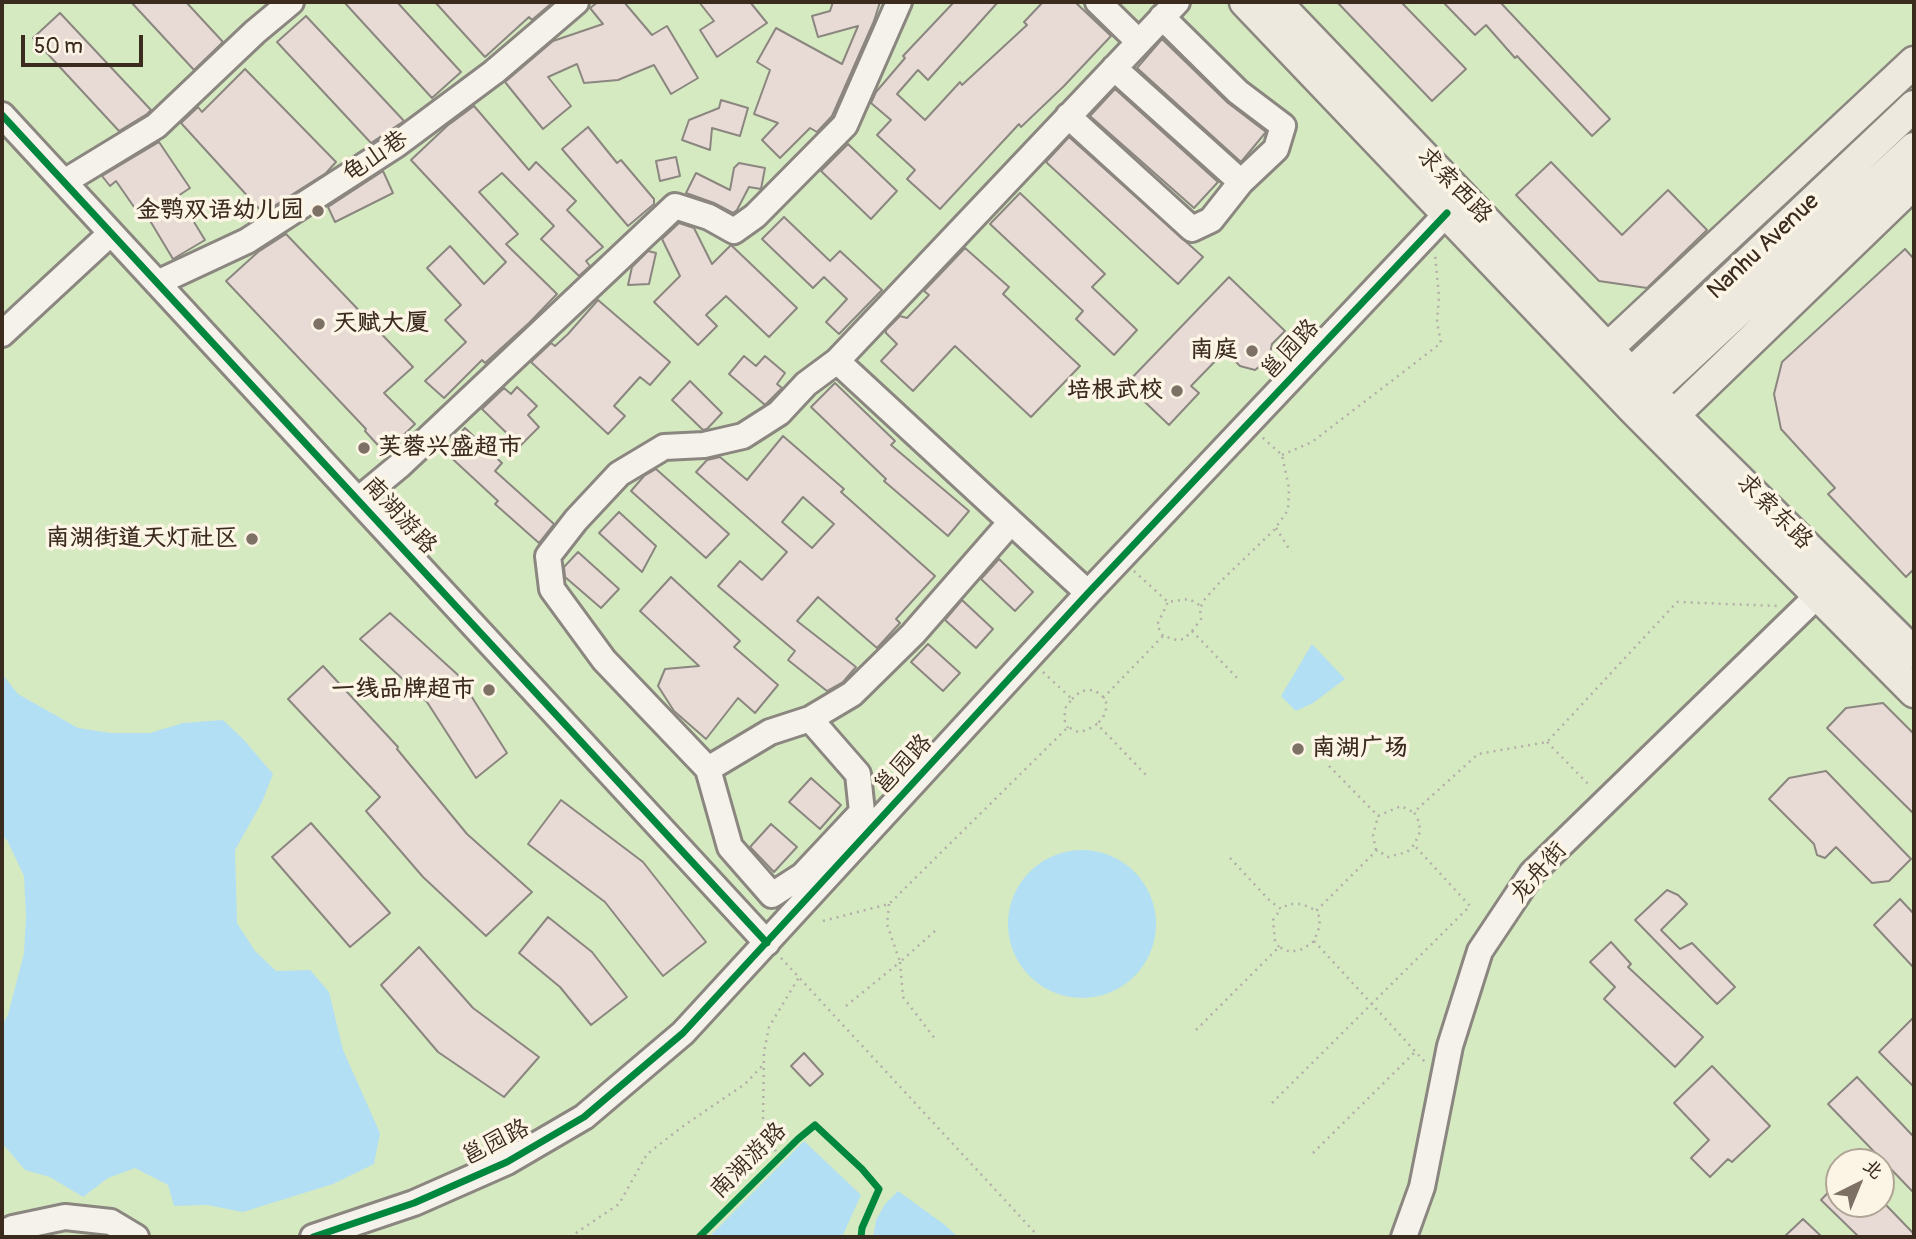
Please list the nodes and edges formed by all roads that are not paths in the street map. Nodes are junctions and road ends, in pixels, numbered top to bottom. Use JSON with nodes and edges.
{"nodes":[{"id":1,"x":291,"y":2,"type":"edge"},
{"id":2,"x":576,"y":2,"type":"edge"},
{"id":3,"x":899,"y":2,"type":"edge"},
{"id":4,"x":1098,"y":2,"type":"edge"},
{"id":5,"x":1245,"y":2,"type":"edge"},
{"id":6,"x":1276,"y":2,"type":"edge"},
{"id":7,"x":1169,"y":9,"type":"edge"},
{"id":8,"x":1139,"y":42,"type":"junction"},
{"id":9,"x":1914,"y":62,"type":"edge"},
{"id":10,"x":1114,"y":68,"type":"junction"},
{"id":11,"x":1914,"y":106,"type":"edge"},
{"id":12,"x":2,"y":115,"type":"edge"},
{"id":13,"x":1068,"y":116,"type":"junction"},
{"id":14,"x":1914,"y":148,"type":"edge"},
{"id":15,"x":64,"y":182,"type":"junction"},
{"id":16,"x":1241,"y":182,"type":"junction"},
{"id":17,"x":1914,"y":183,"type":"edge"},
{"id":18,"x":1440,"y":220,"type":"junction"},
{"id":19,"x":111,"y":233,"type":"junction"},
{"id":20,"x":157,"y":283,"type":"junction"},
{"id":21,"x":2,"y":334,"type":"edge"},
{"id":22,"x":1608,"y":348,"type":"junction"},
{"id":23,"x":837,"y":361,"type":"junction"},
{"id":24,"x":1633,"y":391,"type":"junction"},
{"id":25,"x":1675,"y":414,"type":"junction"},
{"id":26,"x":358,"y":500,"type":"junction"},
{"id":27,"x":1011,"y":522,"type":"junction"},
{"id":28,"x":1088,"y":593,"type":"junction"},
{"id":29,"x":1813,"y":600,"type":"junction"},
{"id":30,"x":1914,"y":653,"type":"edge"},
{"id":31,"x":1914,"y":692,"type":"edge"},
{"id":32,"x":810,"y":719,"type":"junction"},
{"id":33,"x":708,"y":769,"type":"junction"},
{"id":34,"x":767,"y":943,"type":"junction"},
{"id":35,"x":2,"y":1233,"type":"edge"},
{"id":36,"x":136,"y":1237,"type":"edge"},
{"id":37,"x":313,"y":1237,"type":"edge"},
{"id":38,"x":1404,"y":1237,"type":"edge"}],
"edges":[{"from":1,"to":15,"type":"street"},
{"from":2,"to":20,"type":"street","name":"龟山巷"},
{"from":3,"to":26,"type":"street"},
{"from":4,"to":8,"type":"street"},
{"from":5,"to":18,"type":"main road","name":"求索西路"},
{"from":6,"to":22,"type":"main road","name":"求索西路"},
{"from":7,"to":8,"type":"street"},
{"from":7,"to":16,"type":"street"},
{"from":8,"to":10,"type":"street"},
{"from":9,"to":22,"type":"main road"},
{"from":10,"to":13,"type":"street"},
{"from":10,"to":16,"type":"street"},
{"from":11,"to":24,"type":"main road","name":"Nanhu Avenue"},
{"from":12,"to":15,"type":"street","name":"南湖游路"},
{"from":13,"to":16,"type":"street"},
{"from":13,"to":23,"type":"street"},
{"from":14,"to":24,"type":"main road","name":"Nanhu Avenue"},
{"from":15,"to":19,"type":"street","name":"南湖游路"},
{"from":17,"to":25,"type":"main road"},
{"from":18,"to":24,"type":"main road","name":"求索西路"},
{"from":18,"to":28,"type":"street","name":"邕园路"},
{"from":19,"to":20,"type":"street","name":"南湖游路"},
{"from":19,"to":21,"type":"street"},
{"from":20,"to":26,"type":"street","name":"南湖游路"},
{"from":22,"to":24,"type":"main road","name":"求索西路"},
{"from":23,"to":27,"type":"street"},
{"from":23,"to":33,"type":"street"},
{"from":24,"to":25,"type":"main road","name":"求索东路"},
{"from":24,"to":29,"type":"main road"},
{"from":25,"to":30,"type":"main road","name":"求索东路"},
{"from":26,"to":34,"type":"street","name":"南湖游路"},
{"from":27,"to":28,"type":"street"},
{"from":27,"to":32,"type":"street"},
{"from":28,"to":34,"type":"street","name":"邕园路"},
{"from":29,"to":31,"type":"main road"},
{"from":29,"to":38,"type":"street","name":"龙舟街"},
{"from":32,"to":33,"type":"street"},
{"from":32,"to":33,"type":"street"},
{"from":34,"to":37,"type":"street","name":"邕园路"},
{"from":35,"to":36,"type":"street"}]}
